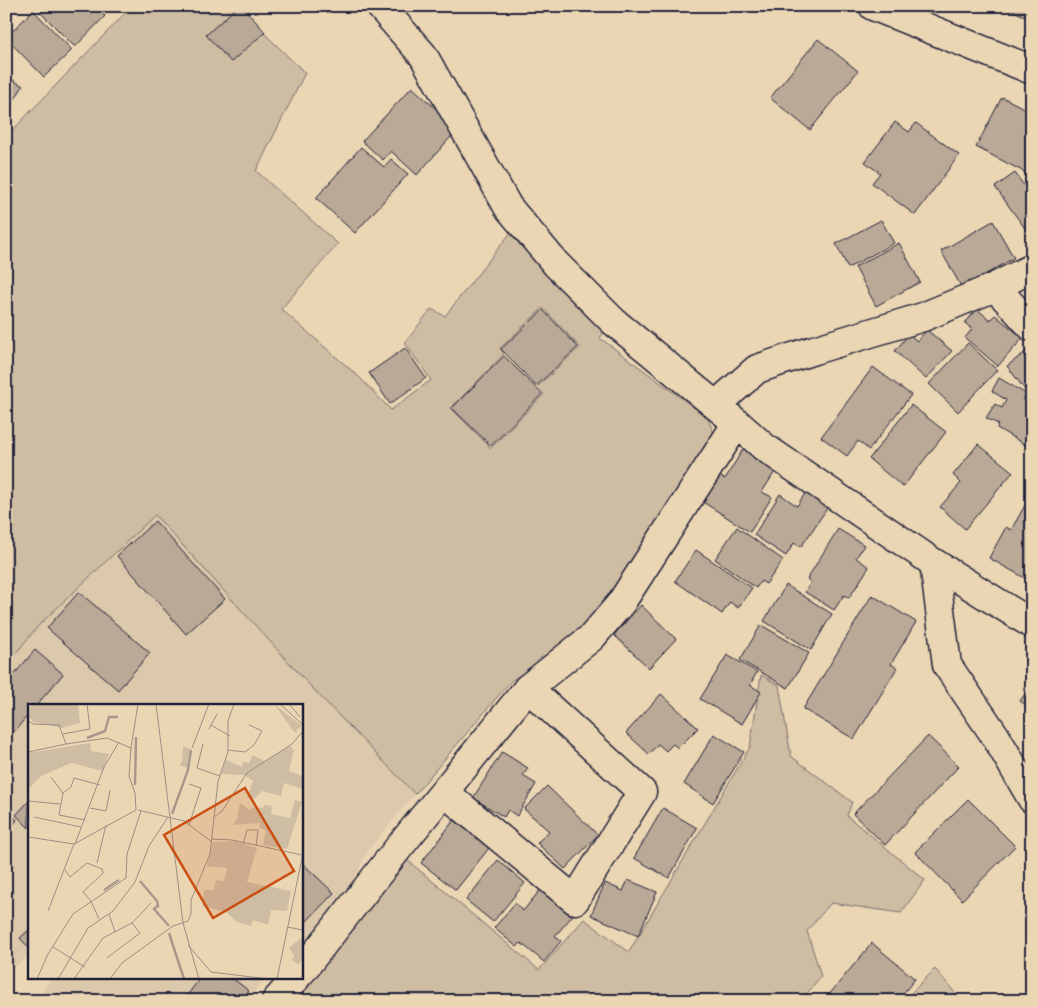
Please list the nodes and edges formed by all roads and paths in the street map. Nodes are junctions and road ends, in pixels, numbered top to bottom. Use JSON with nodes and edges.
{"nodes":[{"id":1,"x":380,"y":6,"type":"edge"},
{"id":2,"x":873,"y":6,"type":"edge"},
{"id":3,"x":1032,"y":70,"type":"edge"},
{"id":4,"x":1032,"y":268,"type":"edge"},
{"id":5,"x":995,"y":287,"type":"junction"},
{"id":6,"x":1032,"y":328,"type":"edge"},
{"id":7,"x":716,"y":406,"type":"junction"},
{"id":8,"x":737,"y":423,"type":"junction"},
{"id":9,"x":934,"y":563,"type":"junction"},
{"id":10,"x":1032,"y":624,"type":"edge"},
{"id":11,"x":528,"y":688,"type":"junction"},
{"id":12,"x":444,"y":792,"type":"junction"},
{"id":13,"x":1032,"y":799,"type":"edge"},
{"id":14,"x":302,"y":971,"type":"edge"},
{"id":15,"x":294,"y":980,"type":"edge"},
{"id":16,"x":276,"y":1001,"type":"edge"}],
"edges":[{"from":1,"to":7,"type":"street"},
{"from":2,"to":3,"type":"street"},
{"from":4,"to":5,"type":"street"},
{"from":5,"to":6,"type":"street"},
{"from":5,"to":7,"type":"street"},
{"from":7,"to":8,"type":"street"},
{"from":8,"to":9,"type":"street"},
{"from":8,"to":11,"type":"street"},
{"from":9,"to":10,"type":"street"},
{"from":9,"to":13,"type":"street"},
{"from":11,"to":12,"type":"street"},
{"from":11,"to":12,"type":"street"},
{"from":12,"to":14,"type":"street"},
{"from":15,"to":16,"type":"street"}]}
